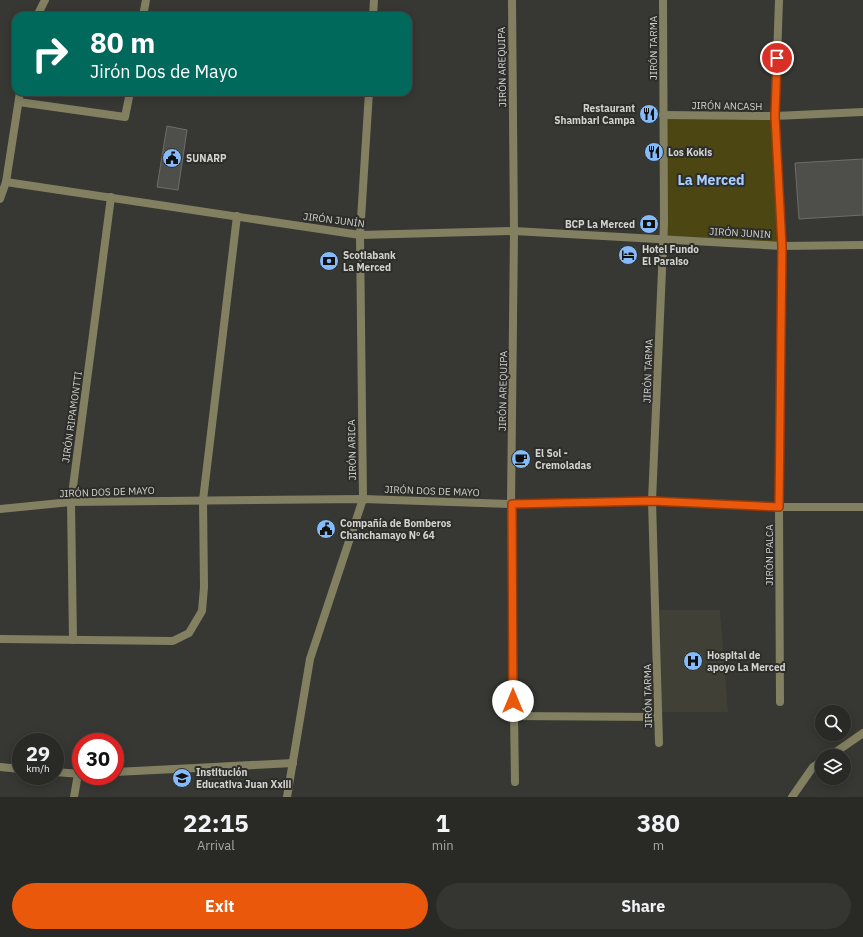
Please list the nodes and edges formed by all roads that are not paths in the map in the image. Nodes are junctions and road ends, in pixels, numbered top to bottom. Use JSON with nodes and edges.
{"nodes":[{"id":1,"x":45,"y":0,"type":"edge"},
{"id":2,"x":146,"y":0,"type":"edge"},
{"id":3,"x":374,"y":0,"type":"edge"},
{"id":4,"x":512,"y":0,"type":"edge"},
{"id":5,"x":663,"y":0,"type":"edge"},
{"id":6,"x":779,"y":0,"type":"edge"},
{"id":7,"x":39,"y":12,"type":"edge"},
{"id":8,"x":144,"y":12,"type":"edge"},
{"id":9,"x":373,"y":12,"type":"edge"},
{"id":10,"x":19,"y":96,"type":"edge"},
{"id":11,"x":129,"y":96,"type":"edge"},
{"id":12,"x":369,"y":96,"type":"edge"},
{"id":13,"x":18,"y":102,"type":"junction"},
{"id":14,"x":863,"y":112,"type":"edge"},
{"id":15,"x":663,"y":115,"type":"junction"},
{"id":16,"x":775,"y":116,"type":"junction"},
{"id":17,"x":6,"y":182,"type":"junction"},
{"id":18,"x":112,"y":198,"type":"junction"},
{"id":19,"x":0,"y":199,"type":"edge"},
{"id":20,"x":237,"y":216,"type":"junction"},
{"id":21,"x":514,"y":231,"type":"junction"},
{"id":22,"x":360,"y":235,"type":"junction"},
{"id":23,"x":663,"y":240,"type":"junction"},
{"id":24,"x":863,"y":245,"type":"edge"},
{"id":25,"x":782,"y":246,"type":"junction"},
{"id":26,"x":363,"y":499,"type":"junction"},
{"id":27,"x":203,"y":500,"type":"junction"},
{"id":28,"x":652,"y":501,"type":"junction"},
{"id":29,"x":71,"y":502,"type":"junction"},
{"id":30,"x":512,"y":504,"type":"junction"},
{"id":31,"x":779,"y":507,"type":"junction"},
{"id":32,"x":863,"y":508,"type":"edge"},
{"id":33,"x":0,"y":509,"type":"edge"},
{"id":34,"x":0,"y":639,"type":"edge"},
{"id":35,"x":74,"y":640,"type":"junction"},
{"id":36,"x":780,"y":702,"type":"dead end"},
{"id":37,"x":513,"y":716,"type":"junction"},
{"id":38,"x":658,"y":716,"type":"junction"},
{"id":39,"x":863,"y":733,"type":"edge"},
{"id":40,"x":659,"y":743,"type":"dead end"},
{"id":41,"x":840,"y":749,"type":"edge"},
{"id":42,"x":293,"y":764,"type":"junction"},
{"id":43,"x":815,"y":766,"type":"edge"},
{"id":44,"x":0,"y":767,"type":"edge"},
{"id":45,"x":12,"y":768,"type":"edge"},
{"id":46,"x":124,"y":772,"type":"edge"},
{"id":47,"x":515,"y":782,"type":"dead end"},
{"id":48,"x":77,"y":785,"type":"edge"},
{"id":49,"x":74,"y":797,"type":"edge"},
{"id":50,"x":287,"y":797,"type":"edge"},
{"id":51,"x":792,"y":797,"type":"edge"}],
"edges":[{"from":1,"to":7,"type":"street"},
{"from":2,"to":8,"type":"street"},
{"from":3,"to":9,"type":"street"},
{"from":4,"to":21,"type":"street","name":"JIRÓN AREQUIPA"},
{"from":5,"to":15,"type":"street","name":"JIRÓN TARMA"},
{"from":6,"to":16,"type":"street","name":"JIRÓN PALCA"},
{"from":10,"to":13,"type":"street"},
{"from":11,"to":13,"type":"street"},
{"from":12,"to":22,"type":"street","name":"JIRÓN ARICA"},
{"from":13,"to":17,"type":"street"},
{"from":14,"to":16,"type":"street","name":"JIRÓN ANCASH"},
{"from":15,"to":16,"type":"street","name":"JIRÓN ANCASH"},
{"from":15,"to":23,"type":"street","name":"JIRÓN TARMA"},
{"from":16,"to":25,"type":"street","name":"JIRÓN PALCA"},
{"from":17,"to":18,"type":"street","name":"JIRÓN JUNÍN"},
{"from":17,"to":19,"type":"street"},
{"from":18,"to":20,"type":"street","name":"JIRÓN JUNÍN"},
{"from":18,"to":29,"type":"street","name":"JIRÓN RIPAMONTTI"},
{"from":20,"to":22,"type":"street","name":"JIRÓN JUNÍN"},
{"from":20,"to":27,"type":"street"},
{"from":21,"to":22,"type":"street","name":"JIRÓN JUNÍN"},
{"from":21,"to":23,"type":"street","name":"JIRÓN JUNÍN"},
{"from":21,"to":30,"type":"street","name":"JIRÓN AREQUIPA"},
{"from":22,"to":26,"type":"street","name":"JIRÓN ARICA"},
{"from":23,"to":25,"type":"street","name":"JIRÓN JUNIN"},
{"from":23,"to":28,"type":"street","name":"JIRÓN TARMA"},
{"from":24,"to":25,"type":"street","name":"JIRÓN JUNIN"},
{"from":25,"to":31,"type":"street","name":"JIRÓN PALCA"},
{"from":26,"to":27,"type":"street","name":"JIRÓN DOS DE MAYO"},
{"from":26,"to":30,"type":"street","name":"JIRÓN DOS DE MAYO"},
{"from":26,"to":42,"type":"street","name":"JIRÓN ARICA"},
{"from":27,"to":29,"type":"street","name":"JIRÓN DOS DE MAYO"},
{"from":27,"to":35,"type":"street"},
{"from":28,"to":30,"type":"street","name":"JIRÓN DOS DE MAYO"},
{"from":28,"to":31,"type":"street","name":"JIRÓN DOS DE MAYO"},
{"from":28,"to":38,"type":"street","name":"JIRÓN TARMA"},
{"from":29,"to":33,"type":"street","name":"JIRÓN DOS DE MAYO"},
{"from":29,"to":35,"type":"street","name":"JIRÓN RIPAMONTTI"},
{"from":30,"to":37,"type":"street","name":"JIRÓN AREQUIPA"},
{"from":31,"to":32,"type":"street","name":"JIRÓN DOS DE MAYO"},
{"from":31,"to":36,"type":"street","name":"JIRÓN PALCA"},
{"from":34,"to":35,"type":"street"},
{"from":37,"to":38,"type":"street"},
{"from":37,"to":47,"type":"street","name":"JIRÓN AREQUIPA"},
{"from":38,"to":40,"type":"street","name":"JIRÓN TARMA"},
{"from":39,"to":41,"type":"street"},
{"from":42,"to":46,"type":"street"},
{"from":42,"to":50,"type":"street","name":"JIRÓN ARICA"},
{"from":43,"to":51,"type":"street"},
{"from":44,"to":45,"type":"street"},
{"from":48,"to":49,"type":"street"}]}
